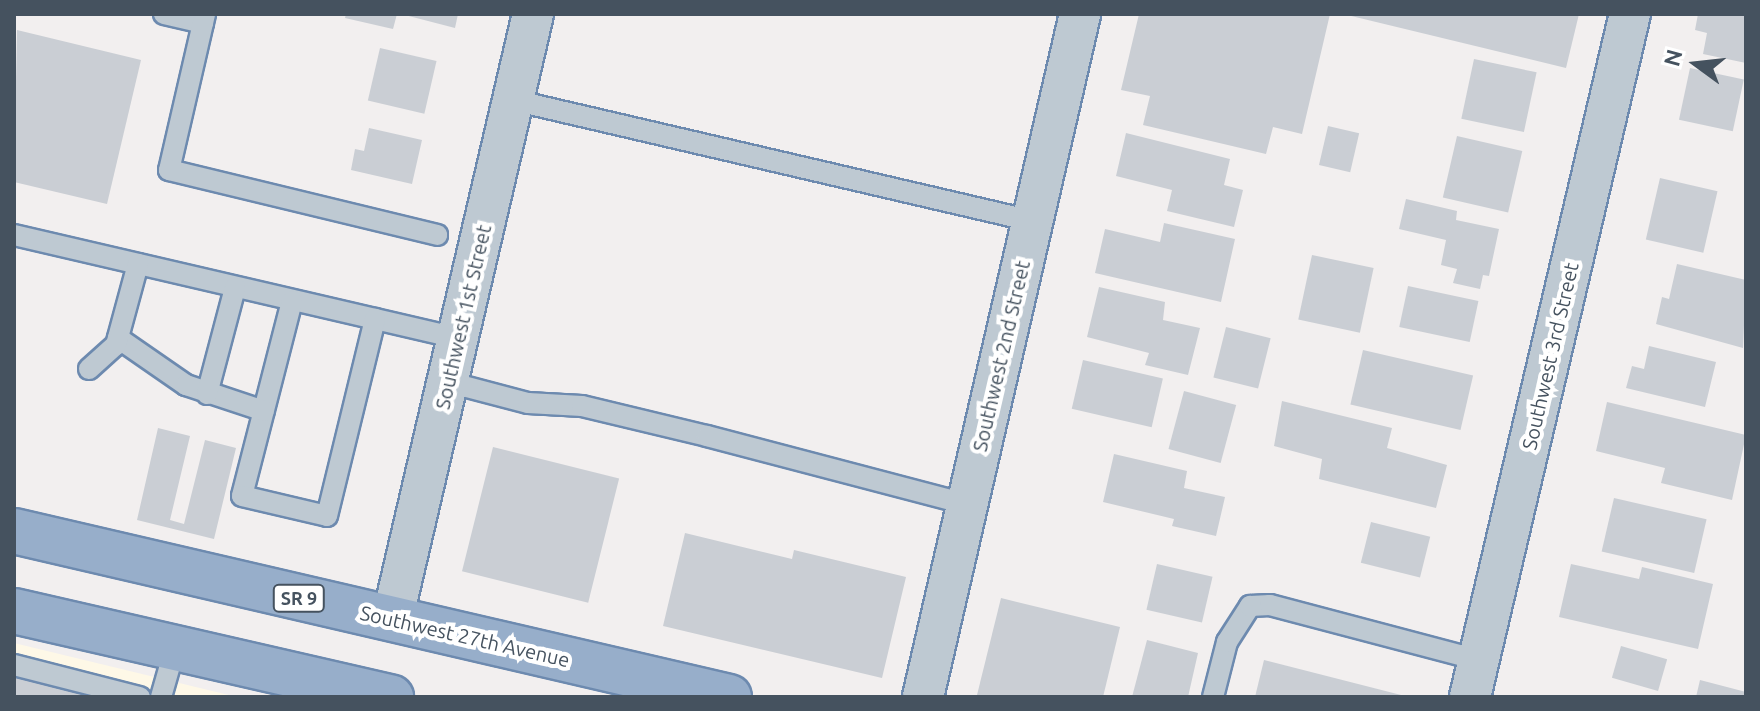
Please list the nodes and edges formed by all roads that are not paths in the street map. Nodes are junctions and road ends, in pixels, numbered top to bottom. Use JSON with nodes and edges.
{"nodes":[{"id":1,"x":164,"y":14,"type":"edge"},
{"id":2,"x":533,"y":14,"type":"edge"},
{"id":3,"x":1080,"y":14,"type":"edge"},
{"id":4,"x":1630,"y":14,"type":"edge"},
{"id":5,"x":204,"y":19,"type":"edge"},
{"id":6,"x":513,"y":100,"type":"junction"},
{"id":7,"x":1032,"y":221,"type":"junction"},
{"id":8,"x":14,"y":235,"type":"edge"},
{"id":9,"x":437,"y":235,"type":"dead end"},
{"id":10,"x":138,"y":264,"type":"junction"},
{"id":11,"x":235,"y":288,"type":"junction"},
{"id":12,"x":292,"y":301,"type":"junction"},
{"id":13,"x":375,"y":319,"type":"junction"},
{"id":14,"x":118,"y":338,"type":"junction"},
{"id":15,"x":458,"y":338,"type":"junction"},
{"id":16,"x":89,"y":369,"type":"dead end"},
{"id":17,"x":448,"y":382,"type":"junction"},
{"id":18,"x":207,"y":394,"type":"junction"},
{"id":19,"x":264,"y":411,"type":"junction"},
{"id":20,"x":967,"y":504,"type":"junction"},
{"id":21,"x":14,"y":531,"type":"edge"},
{"id":22,"x":14,"y":611,"type":"edge"},
{"id":23,"x":392,"y":620,"type":"junction"},
{"id":24,"x":175,"y":648,"type":"junction"},
{"id":25,"x":14,"y":665,"type":"edge"},
{"id":26,"x":1474,"y":678,"type":"edge"},
{"id":27,"x":380,"y":696,"type":"edge"},
{"id":28,"x":140,"y":697,"type":"edge"},
{"id":29,"x":161,"y":697,"type":"edge"},
{"id":30,"x":729,"y":697,"type":"edge"},
{"id":31,"x":923,"y":697,"type":"edge"},
{"id":32,"x":1213,"y":697,"type":"edge"}],
"edges":[{"from":1,"to":5,"type":"lane"},
{"from":2,"to":6,"type":"street","name":"Southwest 1st Street"},
{"from":3,"to":7,"type":"street","name":"Southwest 2nd Street"},
{"from":4,"to":26,"type":"street","name":"Southwest 3rd Street"},
{"from":5,"to":9,"type":"lane"},
{"from":6,"to":7,"type":"lane"},
{"from":6,"to":15,"type":"street","name":"Southwest 1st Street"},
{"from":7,"to":20,"type":"street","name":"Southwest 2nd Street"},
{"from":8,"to":10,"type":"lane"},
{"from":10,"to":11,"type":"lane"},
{"from":10,"to":14,"type":"lane"},
{"from":11,"to":12,"type":"lane"},
{"from":11,"to":18,"type":"lane"},
{"from":12,"to":13,"type":"lane"},
{"from":12,"to":19,"type":"lane"},
{"from":13,"to":15,"type":"lane"},
{"from":13,"to":19,"type":"lane"},
{"from":14,"to":16,"type":"lane"},
{"from":14,"to":18,"type":"lane"},
{"from":15,"to":17,"type":"street","name":"Southwest 1st Street"},
{"from":17,"to":20,"type":"lane"},
{"from":17,"to":23,"type":"street","name":"Southwest 1st Street"},
{"from":18,"to":19,"type":"lane"},
{"from":20,"to":31,"type":"street","name":"Southwest 2nd Street"},
{"from":21,"to":23,"type":"highway","name":"Southwest 27th Avenue","number":"SR 9"},
{"from":22,"to":24,"type":"highway"},
{"from":23,"to":30,"type":"highway","name":"Southwest 27th Avenue","number":"SR 9"},
{"from":24,"to":27,"type":"highway"},
{"from":24,"to":29,"type":"lane"},
{"from":25,"to":28,"type":"lane"},
{"from":26,"to":32,"type":"lane"}]}
